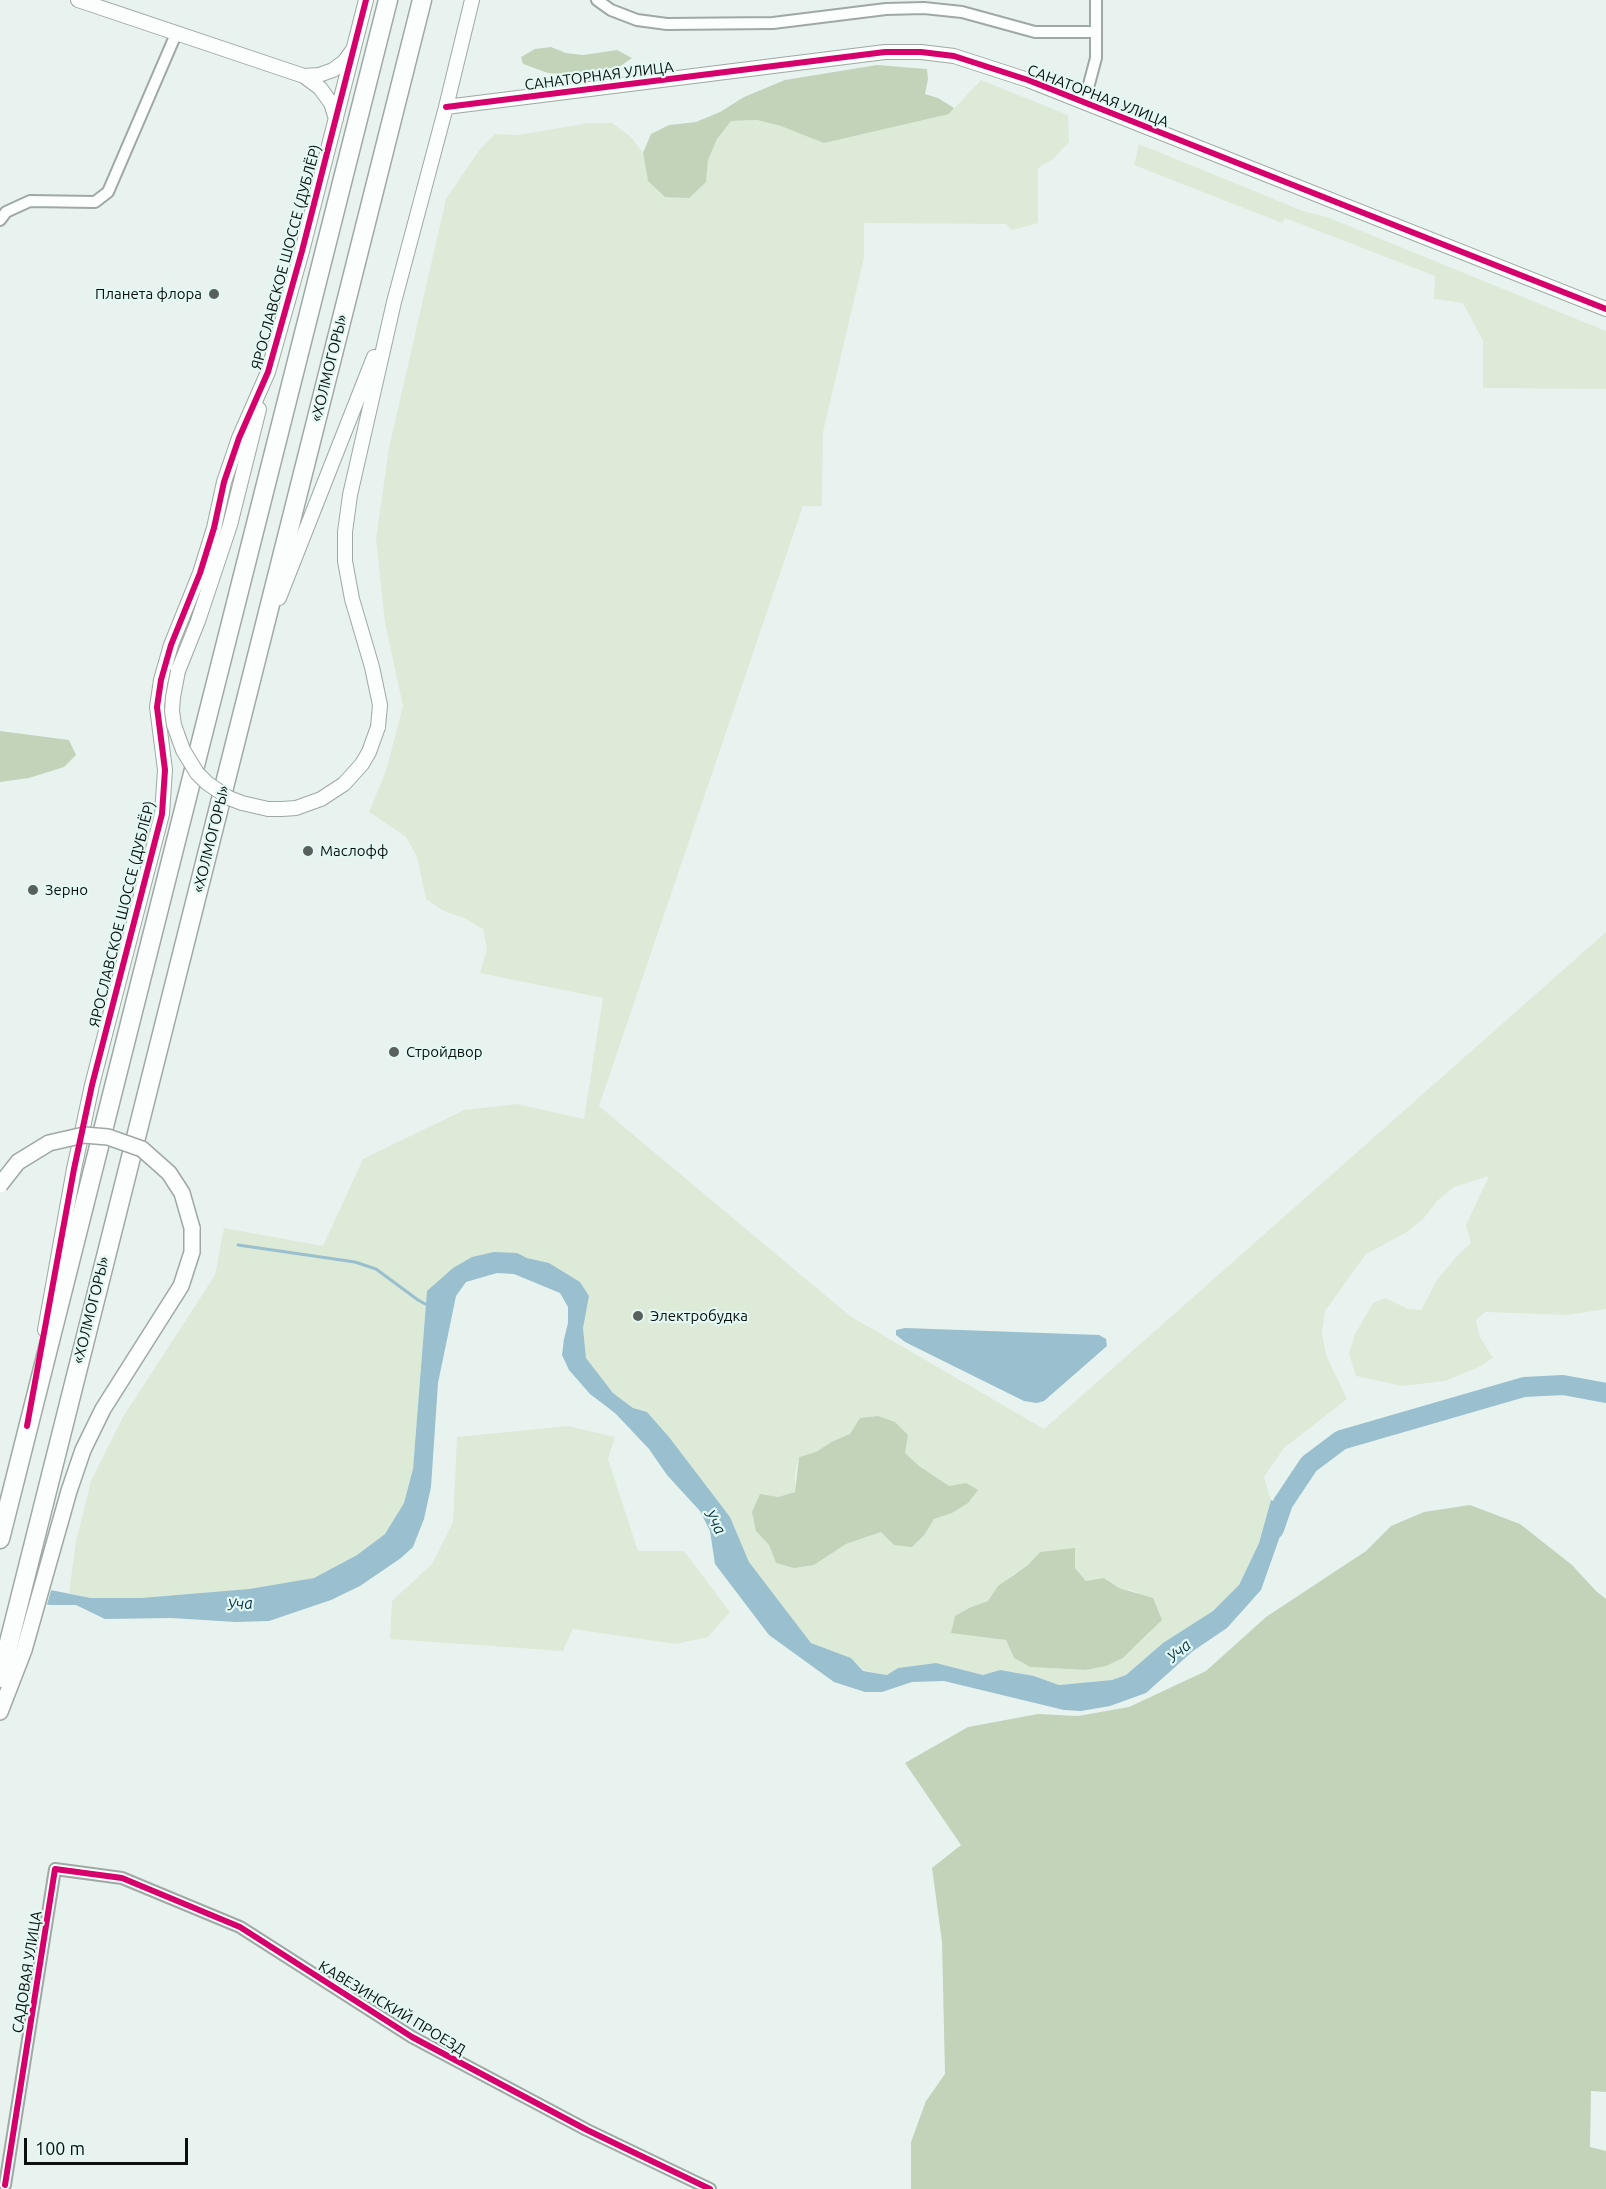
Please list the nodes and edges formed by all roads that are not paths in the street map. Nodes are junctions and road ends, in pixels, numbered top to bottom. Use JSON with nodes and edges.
{"nodes":[{"id":1,"x":78,"y":0,"type":"edge"},
{"id":2,"x":366,"y":0,"type":"edge"},
{"id":3,"x":388,"y":0,"type":"edge"},
{"id":4,"x":422,"y":0,"type":"edge"},
{"id":5,"x":472,"y":0,"type":"edge"},
{"id":6,"x":597,"y":0,"type":"edge"},
{"id":7,"x":1096,"y":0,"type":"edge"},
{"id":8,"x":1096,"y":32,"type":"junction"},
{"id":9,"x":176,"y":34,"type":"junction"},
{"id":10,"x":355,"y":47,"type":"junction"},
{"id":11,"x":304,"y":76,"type":"junction"},
{"id":12,"x":1084,"y":103,"type":"junction"},
{"id":13,"x":447,"y":106,"type":"junction"},
{"id":14,"x":336,"y":119,"type":"junction"},
{"id":15,"x":0,"y":220,"type":"edge"},
{"id":16,"x":394,"y":302,"type":"junction"},
{"id":17,"x":1606,"y":309,"type":"edge"},
{"id":18,"x":268,"y":372,"type":"junction"},
{"id":19,"x":255,"y":662,"type":"junction"},
{"id":20,"x":0,"y":1185,"type":"edge"},
{"id":21,"x":27,"y":1426,"type":"junction"},
{"id":22,"x":0,"y":1538,"type":"edge"},
{"id":23,"x":16,"y":1648,"type":"junction"},
{"id":24,"x":0,"y":1678,"type":"edge"},
{"id":25,"x":0,"y":1712,"type":"edge"},
{"id":26,"x":56,"y":1869,"type":"joint"},
{"id":27,"x":5,"y":2185,"type":"dead end"},
{"id":28,"x":710,"y":2189,"type":"edge"}],
"edges":[{"from":1,"to":9,"type":"street"},
{"from":2,"to":10,"type":"street","name":"ЯРОСЛАВСКОЕ ШОССЕ (ДУБЛЁР)"},
{"from":3,"to":21,"type":"highway"},
{"from":4,"to":19,"type":"highway","name":"«ХОЛМОГОРЫ»"},
{"from":5,"to":13,"type":"street"},
{"from":6,"to":8,"type":"street"},
{"from":7,"to":8,"type":"street"},
{"from":8,"to":12,"type":"street"},
{"from":9,"to":11,"type":"street"},
{"from":9,"to":15,"type":"street"},
{"from":10,"to":11,"type":"street"},
{"from":10,"to":14,"type":"street","name":"ЯРОСЛАВСКОЕ ШОССЕ (ДУБЛЁР)"},
{"from":11,"to":14,"type":"street"},
{"from":12,"to":13,"type":"street","name":"САНАТОРНАЯ УЛИЦА"},
{"from":12,"to":17,"type":"street","name":"САНАТОРНАЯ УЛИЦА"},
{"from":13,"to":16,"type":"street"},
{"from":14,"to":18,"type":"street","name":"ЯРОСЛАВСКОЕ ШОССЕ (ДУБЛЁР)"},
{"from":16,"to":18,"type":"street","bridge":true},
{"from":16,"to":19,"type":"street"},
{"from":18,"to":21,"type":"street","name":"ЯРОСЛАВСКОЕ ШОССЕ (ДУБЛЁР)"},
{"from":19,"to":23,"type":"highway","name":"«ХОЛМОГОРЫ»"},
{"from":20,"to":23,"type":"main road","bridge":true},
{"from":21,"to":22,"type":"highway"},
{"from":23,"to":24,"type":"highway","name":"«ХОЛМОГОРЫ»"},
{"from":23,"to":25,"type":"main road"},
{"from":26,"to":27,"type":"street","name":"САДОВАЯ УЛИЦА"},
{"from":26,"to":28,"type":"street","name":"КАВЕЗИНСКИЙ ПРОЕЗД"}]}
